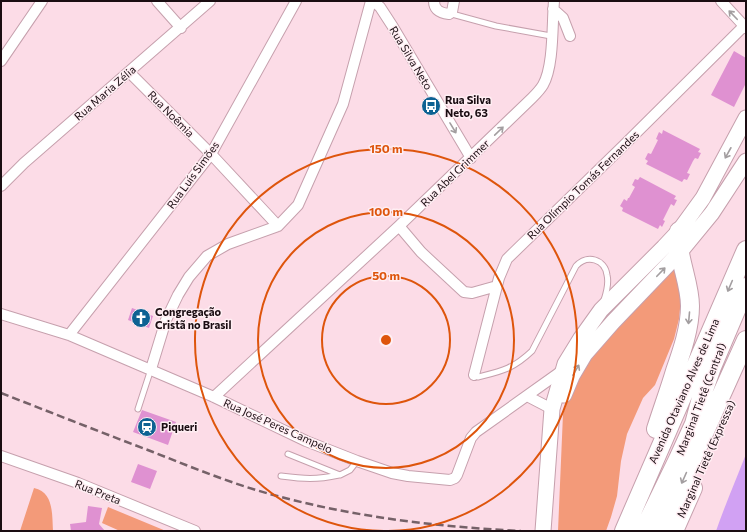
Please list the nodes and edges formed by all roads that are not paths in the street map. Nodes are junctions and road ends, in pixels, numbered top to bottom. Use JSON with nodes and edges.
{"nodes":[{"id":1,"x":42,"y":1,"type":"edge"},
{"id":2,"x":157,"y":1,"type":"edge"},
{"id":3,"x":210,"y":1,"type":"edge"},
{"id":4,"x":296,"y":1,"type":"edge"},
{"id":5,"x":372,"y":1,"type":"edge"},
{"id":6,"x":434,"y":1,"type":"edge"},
{"id":7,"x":454,"y":1,"type":"edge"},
{"id":8,"x":721,"y":1,"type":"edge"},
{"id":9,"x":553,"y":5,"type":"edge"},
{"id":10,"x":452,"y":14,"type":"junction"},
{"id":11,"x":745,"y":27,"type":"edge"},
{"id":12,"x":181,"y":28,"type":"junction"},
{"id":13,"x":552,"y":36,"type":"junction"},
{"id":14,"x":570,"y":36,"type":"dead end"},
{"id":15,"x":2,"y":59,"type":"edge"},
{"id":16,"x":129,"y":72,"type":"junction"},
{"id":17,"x":746,"y":118,"type":"edge"},
{"id":18,"x":211,"y":154,"type":"junction"},
{"id":19,"x":471,"y":158,"type":"junction"},
{"id":20,"x":746,"y":161,"type":"edge"},
{"id":21,"x":1,"y":186,"type":"edge"},
{"id":22,"x":278,"y":226,"type":"junction"},
{"id":23,"x":399,"y":226,"type":"junction"},
{"id":24,"x":679,"y":231,"type":"junction"},
{"id":25,"x":746,"y":250,"type":"edge"},
{"id":26,"x":680,"y":252,"type":"junction"},
{"id":27,"x":497,"y":286,"type":"junction"},
{"id":28,"x":746,"y":287,"type":"edge"},
{"id":29,"x":602,"y":310,"type":"junction"},
{"id":30,"x":746,"y":313,"type":"edge"},
{"id":31,"x":1,"y":314,"type":"edge"},
{"id":32,"x":69,"y":335,"type":"junction"},
{"id":33,"x":746,"y":340,"type":"edge"},
{"id":34,"x":746,"y":366,"type":"edge"},
{"id":35,"x":151,"y":369,"type":"junction"},
{"id":36,"x":563,"y":370,"type":"junction"},
{"id":37,"x":474,"y":375,"type":"joint"},
{"id":38,"x":527,"y":396,"type":"junction"},
{"id":39,"x":214,"y":397,"type":"junction"},
{"id":40,"x":138,"y":409,"type":"dead end"},
{"id":41,"x":552,"y":409,"type":"junction"},
{"id":42,"x":694,"y":424,"type":"junction"},
{"id":43,"x":288,"y":454,"type":"dead end"},
{"id":44,"x":1,"y":456,"type":"edge"},
{"id":45,"x":357,"y":461,"type":"junction"},
{"id":46,"x":340,"y":475,"type":"junction"},
{"id":47,"x":281,"y":476,"type":"dead end"},
{"id":48,"x":641,"y":490,"type":"junction"},
{"id":49,"x":195,"y":531,"type":"edge"},
{"id":50,"x":544,"y":531,"type":"edge"},
{"id":51,"x":551,"y":531,"type":"edge"},
{"id":52,"x":624,"y":531,"type":"edge"},
{"id":53,"x":643,"y":531,"type":"edge"},
{"id":54,"x":660,"y":531,"type":"edge"},
{"id":55,"x":674,"y":531,"type":"edge"}],
"edges":[{"from":1,"to":15,"type":"street"},
{"from":2,"to":12,"type":"street"},
{"from":3,"to":12,"type":"street","name":"Rua Maria Zélia"},
{"from":4,"to":18,"type":"street","name":"Rua Luís Simões"},
{"from":5,"to":19,"type":"street","name":"Rua Silva Neto","one_way":true},
{"from":5,"to":22,"type":"street"},
{"from":6,"to":10,"type":"street"},
{"from":7,"to":10,"type":"street"},
{"from":11,"to":8,"type":"street","one_way":true},
{"from":9,"to":13,"type":"street","name":"Rua Abel Grimmer"},
{"from":9,"to":14,"type":"street"},
{"from":10,"to":13,"type":"lane"},
{"from":11,"to":27,"type":"street","name":"Rua Olímpio Tomás Fernandes"},
{"from":12,"to":16,"type":"street","name":"Rua Maria Zélia"},
{"from":19,"to":13,"type":"street","name":"Rua Abel Grimmer","one_way":true},
{"from":16,"to":18,"type":"street","name":"Rua Noêmia"},
{"from":16,"to":21,"type":"street","name":"Rua Maria Zélia"},
{"from":17,"to":24,"type":"main road","one_way":true},
{"from":18,"to":22,"type":"street","name":"Rua Noêmia"},
{"from":18,"to":32,"type":"street","name":"Rua Luís Simões"},
{"from":19,"to":23,"type":"street","name":"Rua Abel Grimmer"},
{"from":20,"to":26,"type":"main road"},
{"from":22,"to":35,"type":"street"},
{"from":23,"to":27,"type":"street"},
{"from":23,"to":39,"type":"street","name":"Rua Abel Grimmer"},
{"from":24,"to":26,"type":"highway"},
{"from":24,"to":29,"type":"main road"},
{"from":25,"to":48,"type":"highway","name":"Avenida Otaviano Alves de Lima","one_way":true},
{"from":26,"to":48,"type":"highway","one_way":true},
{"from":51,"to":26,"type":"main road","one_way":true},
{"from":27,"to":37,"type":"street","name":"Rua Olímpio Tomás Fernandes"},
{"from":28,"to":42,"type":"highway","name":"Marginal Tietê (Central)"},
{"from":29,"to":36,"type":"main road"},
{"from":29,"to":37,"type":"lane"},
{"from":30,"to":42,"type":"highway"},
{"from":31,"to":32,"type":"street","name":"Rua José Peres Campelo"},
{"from":32,"to":35,"type":"street","name":"Rua José Peres Campelo"},
{"from":33,"to":54,"type":"highway","name":"Marginal Tietê (Central)","one_way":true},
{"from":34,"to":55,"type":"highway","name":"Marginal Tietê (Expressa)"},
{"from":35,"to":39,"type":"street","name":"Rua José Peres Campelo"},
{"from":35,"to":40,"type":"lane"},
{"from":36,"to":38,"type":"street","name":"Rua José Peres Campelo"},
{"from":36,"to":41,"type":"main road"},
{"from":38,"to":41,"type":"street"},
{"from":38,"to":45,"type":"street","name":"Rua José Peres Campelo"},
{"from":39,"to":45,"type":"street","name":"Rua José Peres Campelo"},
{"from":41,"to":50,"type":"main road"},
{"from":42,"to":53,"type":"highway","name":"Marginal Tietê (Central)"},
{"from":43,"to":46,"type":"lane"},
{"from":44,"to":49,"type":"street","name":"Rua Preta"},
{"from":45,"to":46,"type":"lane"},
{"from":46,"to":47,"type":"lane"},
{"from":48,"to":52,"type":"highway","name":"Avenida Otaviano Alves de Lima"}]}
